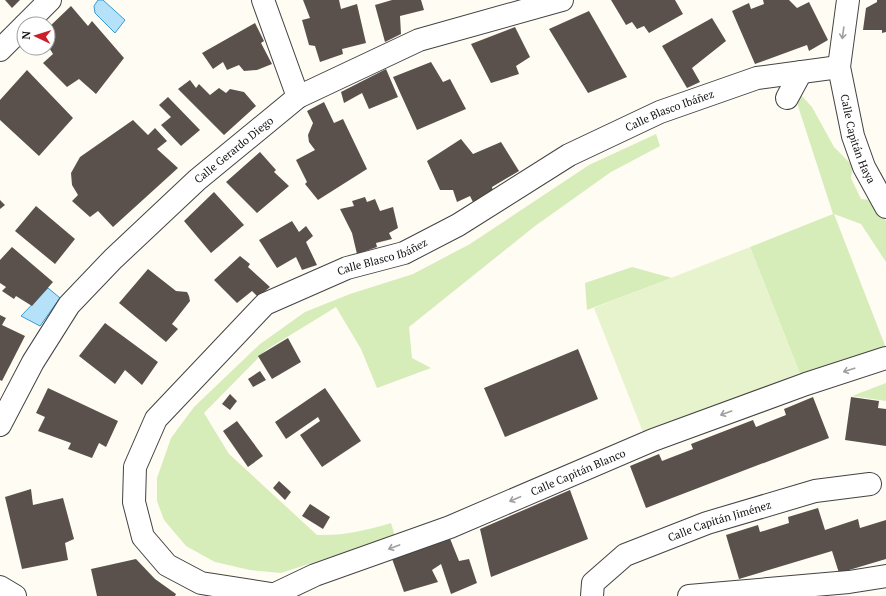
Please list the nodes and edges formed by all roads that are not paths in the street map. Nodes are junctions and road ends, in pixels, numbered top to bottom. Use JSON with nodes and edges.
{"nodes":[{"id":1,"x":50,"y":0,"type":"edge"},
{"id":2,"x":263,"y":0,"type":"edge"},
{"id":3,"x":562,"y":0,"type":"edge"},
{"id":4,"x":848,"y":0,"type":"edge"},
{"id":5,"x":34,"y":16,"type":"edge"},
{"id":6,"x":16,"y":34,"type":"edge"},
{"id":7,"x":0,"y":50,"type":"edge"},
{"id":8,"x":839,"y":67,"type":"junction"},
{"id":9,"x":801,"y":72,"type":"junction"},
{"id":10,"x":298,"y":97,"type":"junction"},
{"id":11,"x":787,"y":98,"type":"dead end"},
{"id":12,"x":883,"y":196,"type":"edge"},
{"id":13,"x":886,"y":358,"type":"edge"},
{"id":14,"x":0,"y":425,"type":"edge"},
{"id":15,"x":870,"y":484,"type":"dead end"},
{"id":16,"x":886,"y":576,"type":"edge"},
{"id":17,"x":0,"y":587,"type":"edge"},
{"id":18,"x":279,"y":595,"type":"edge"},
{"id":19,"x":15,"y":596,"type":"edge"},
{"id":20,"x":592,"y":596,"type":"edge"},
{"id":21,"x":689,"y":596,"type":"edge"}],
"edges":[{"from":1,"to":5,"type":"street"},
{"from":2,"to":10,"type":"street"},
{"from":3,"to":10,"type":"street","name":"Calle Gerardo Diego"},
{"from":4,"to":8,"type":"street","one_way":true},
{"from":6,"to":7,"type":"street"},
{"from":8,"to":9,"type":"street","name":"Calle Blasco Ibáñez"},
{"from":8,"to":12,"type":"street","name":"Calle Capitán Haya"},
{"from":9,"to":11,"type":"street"},
{"from":9,"to":18,"type":"street","name":"Calle Blasco Ibáñez"},
{"from":10,"to":14,"type":"street","name":"Calle Gerardo Diego"},
{"from":13,"to":18,"type":"street","name":"Calle Capitán Blanco","one_way":true},
{"from":15,"to":20,"type":"street","name":"Calle Capitán Jiménez"},
{"from":16,"to":21,"type":"street"},
{"from":17,"to":19,"type":"street"}]}
